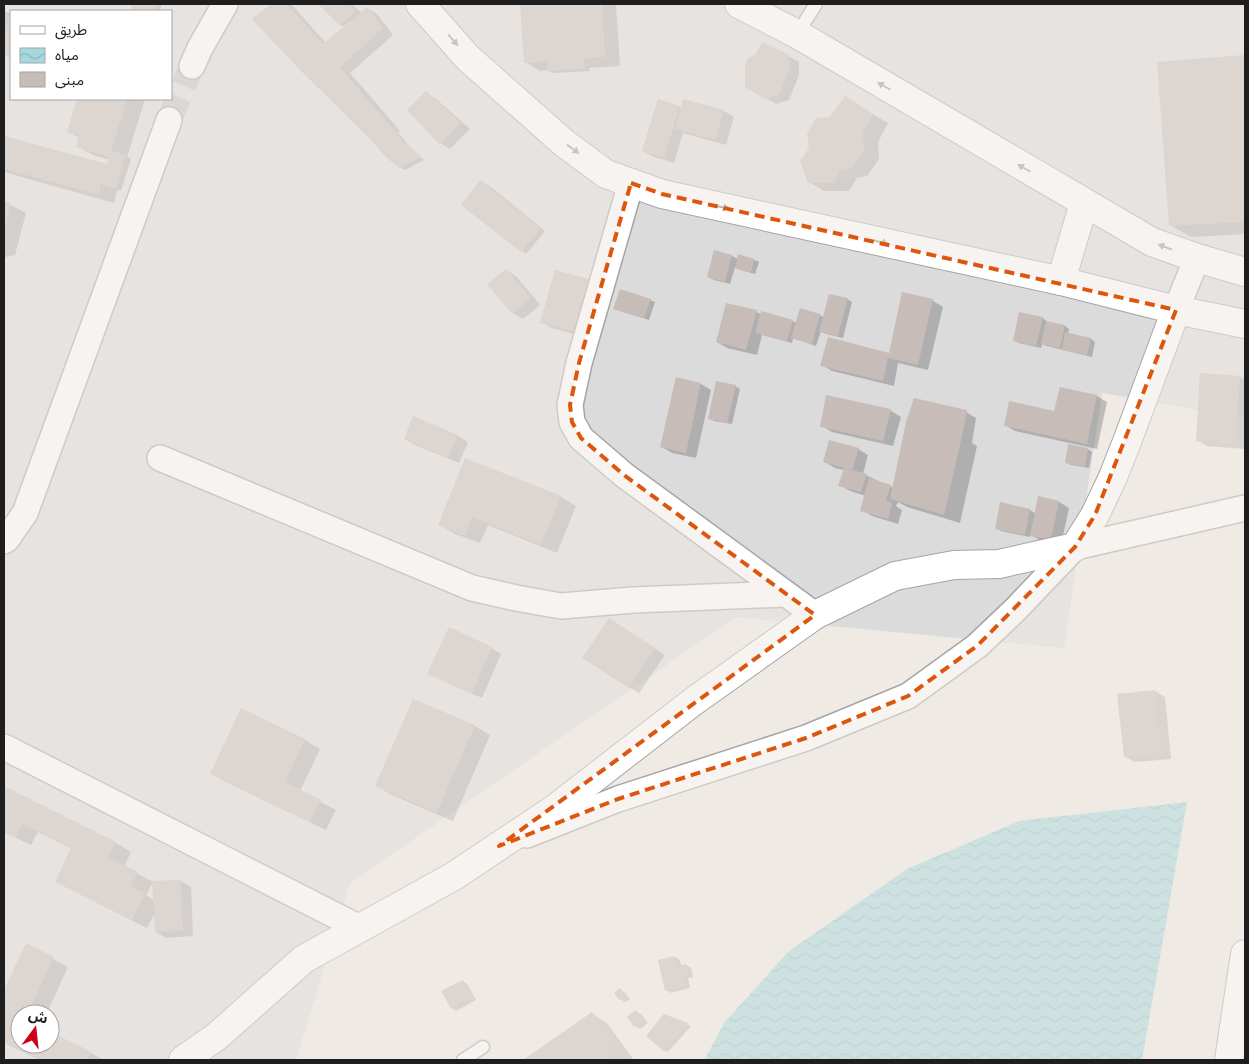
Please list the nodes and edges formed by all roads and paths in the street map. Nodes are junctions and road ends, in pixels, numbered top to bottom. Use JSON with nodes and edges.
{"nodes":[{"id":1,"x":225,"y":4,"type":"edge"},
{"id":2,"x":420,"y":4,"type":"edge"},
{"id":3,"x":738,"y":4,"type":"edge"},
{"id":4,"x":816,"y":4,"type":"edge"},
{"id":5,"x":797,"y":34,"type":"junction"},
{"id":6,"x":192,"y":66,"type":"tunnel mouth"},
{"id":7,"x":169,"y":120,"type":"tunnel mouth"},
{"id":8,"x":631,"y":183,"type":"junction"},
{"id":9,"x":1084,"y":203,"type":"junction"},
{"id":10,"x":1196,"y":258,"type":"junction"},
{"id":11,"x":1245,"y":272,"type":"edge"},
{"id":12,"x":1061,"y":281,"type":"junction"},
{"id":13,"x":1176,"y":310,"type":"junction"},
{"id":14,"x":1245,"y":324,"type":"edge"},
{"id":15,"x":160,"y":458,"type":"dead end"},
{"id":16,"x":1245,"y":508,"type":"edge"},
{"id":17,"x":4,"y":541,"type":"edge"},
{"id":18,"x":1075,"y":547,"type":"junction"},
{"id":19,"x":785,"y":594,"type":"junction"},
{"id":20,"x":815,"y":615,"type":"junction"},
{"id":21,"x":4,"y":747,"type":"edge"},
{"id":22,"x":499,"y":846,"type":"junction"},
{"id":23,"x":360,"y":928,"type":"junction"},
{"id":24,"x":1245,"y":954,"type":"edge"},
{"id":25,"x":483,"y":1047,"type":"dead end"},
{"id":26,"x":182,"y":1060,"type":"edge"},
{"id":27,"x":463,"y":1060,"type":"edge"},
{"id":28,"x":1229,"y":1060,"type":"edge"}],
"edges":[{"from":1,"to":6,"type":"street"},
{"from":2,"to":8,"type":"street","one_way":true},
{"from":3,"to":5,"type":"street"},
{"from":4,"to":5,"type":"lane"},
{"from":9,"to":5,"type":"street","one_way":true},
{"from":7,"to":17,"type":"street"},
{"from":8,"to":12,"type":"street","one_way":true},
{"from":8,"to":19,"type":"street"},
{"from":10,"to":9,"type":"street","one_way":true},
{"from":9,"to":12,"type":"street"},
{"from":10,"to":11,"type":"street"},
{"from":10,"to":13,"type":"street"},
{"from":12,"to":13,"type":"street"},
{"from":13,"to":14,"type":"street"},
{"from":13,"to":18,"type":"street"},
{"from":15,"to":19,"type":"street"},
{"from":16,"to":18,"type":"street"},
{"from":18,"to":20,"type":"street"},
{"from":18,"to":22,"type":"street"},
{"from":19,"to":20,"type":"street"},
{"from":20,"to":22,"type":"street"},
{"from":21,"to":23,"type":"street"},
{"from":22,"to":23,"type":"street"},
{"from":23,"to":26,"type":"street"},
{"from":24,"to":28,"type":"street"},
{"from":25,"to":27,"type":"lane"}]}
